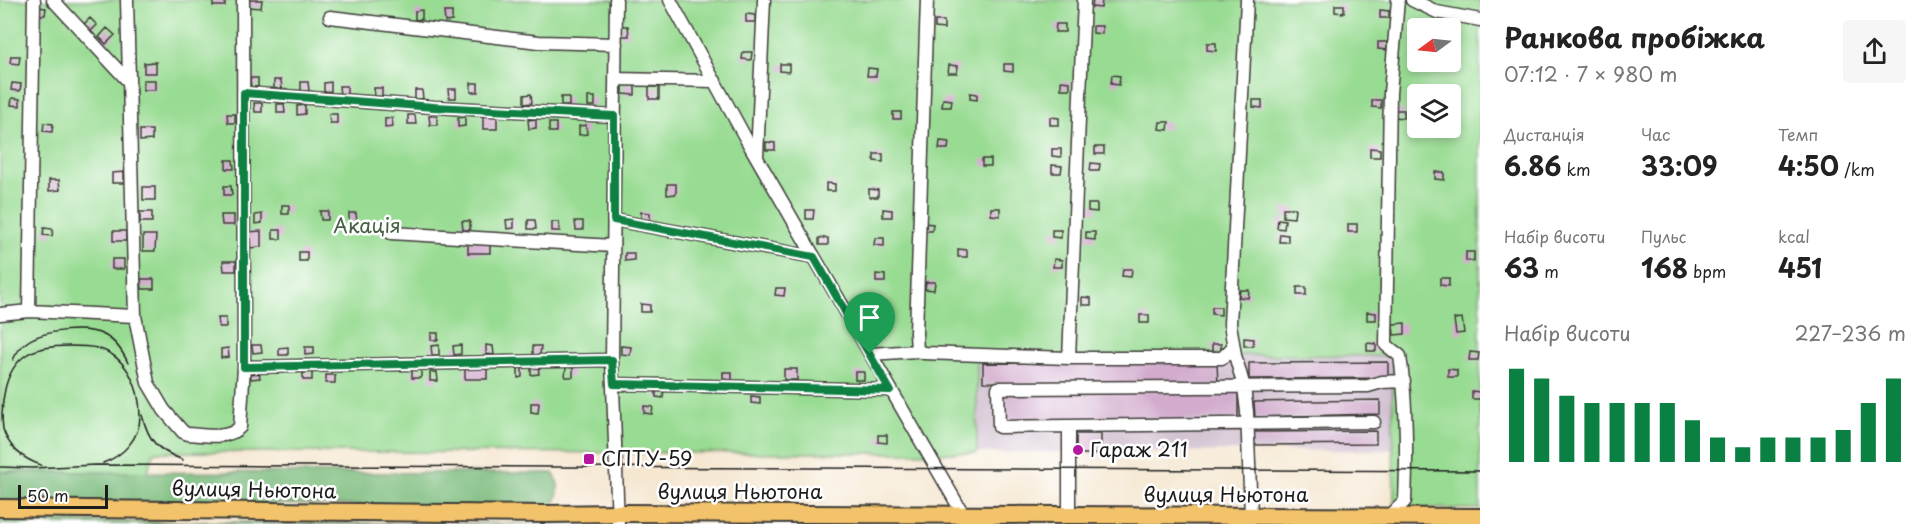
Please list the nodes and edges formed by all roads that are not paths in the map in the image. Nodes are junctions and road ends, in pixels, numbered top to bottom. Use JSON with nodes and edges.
{"nodes":[{"id":1,"x":34,"y":0,"type":"edge"},
{"id":2,"x":53,"y":0,"type":"edge"},
{"id":3,"x":127,"y":0,"type":"edge"},
{"id":4,"x":243,"y":0,"type":"edge"},
{"id":5,"x":616,"y":0,"type":"edge"},
{"id":6,"x":670,"y":0,"type":"edge"},
{"id":7,"x":765,"y":0,"type":"edge"},
{"id":8,"x":927,"y":0,"type":"edge"},
{"id":9,"x":1084,"y":0,"type":"edge"},
{"id":10,"x":1247,"y":0,"type":"edge"},
{"id":11,"x":1398,"y":0,"type":"edge"},
{"id":12,"x":1412,"y":0,"type":"edge"},
{"id":13,"x":330,"y":17,"type":"dead end"},
{"id":14,"x":1480,"y":20,"type":"edge"},
{"id":15,"x":616,"y":44,"type":"junction"},
{"id":16,"x":615,"y":79,"type":"junction"},
{"id":17,"x":715,"y":81,"type":"junction"},
{"id":18,"x":129,"y":82,"type":"junction"},
{"id":19,"x":244,"y":93,"type":"junction"},
{"id":20,"x":614,"y":116,"type":"junction"},
{"id":21,"x":757,"y":158,"type":"junction"},
{"id":22,"x":614,"y":220,"type":"junction"},
{"id":23,"x":391,"y":233,"type":"dead end"},
{"id":24,"x":613,"y":246,"type":"junction"},
{"id":25,"x":814,"y":257,"type":"junction"},
{"id":26,"x":29,"y":311,"type":"junction"},
{"id":27,"x":0,"y":314,"type":"edge"},
{"id":28,"x":135,"y":316,"type":"junction"},
{"id":29,"x":1233,"y":347,"type":"junction"},
{"id":30,"x":917,"y":351,"type":"junction"},
{"id":31,"x":870,"y":354,"type":"junction"},
{"id":32,"x":1069,"y":358,"type":"junction"},
{"id":33,"x":612,"y":360,"type":"junction"},
{"id":34,"x":244,"y":367,"type":"junction"},
{"id":35,"x":1404,"y":381,"type":"junction"},
{"id":36,"x":614,"y":384,"type":"junction"},
{"id":37,"x":1244,"y":387,"type":"junction"},
{"id":38,"x":890,"y":390,"type":"junction"},
{"id":39,"x":1374,"y":422,"type":"dead end"},
{"id":40,"x":1248,"y":424,"type":"junction"},
{"id":41,"x":1069,"y":426,"type":"junction"},
{"id":42,"x":0,"y":508,"type":"edge"},
{"id":43,"x":963,"y":514,"type":"junction"},
{"id":44,"x":1390,"y":516,"type":"junction"},
{"id":45,"x":1480,"y":517,"type":"edge"},
{"id":46,"x":618,"y":518,"type":"edge"},
{"id":47,"x":1063,"y":518,"type":"edge"},
{"id":48,"x":1245,"y":518,"type":"edge"},
{"id":49,"x":1002,"y":519,"type":"edge"},
{"id":50,"x":1443,"y":520,"type":"edge"}],
"edges":[{"from":1,"to":26,"type":"street"},
{"from":2,"to":18,"type":"street"},
{"from":3,"to":18,"type":"street"},
{"from":4,"to":19,"type":"street"},
{"from":5,"to":15,"type":"street"},
{"from":6,"to":17,"type":"street"},
{"from":7,"to":21,"type":"street"},
{"from":8,"to":30,"type":"street"},
{"from":9,"to":32,"type":"street"},
{"from":10,"to":29,"type":"street"},
{"from":11,"to":35,"type":"street"},
{"from":12,"to":14,"type":"street"},
{"from":13,"to":15,"type":"street"},
{"from":15,"to":16,"type":"street"},
{"from":16,"to":17,"type":"street"},
{"from":16,"to":20,"type":"street"},
{"from":17,"to":21,"type":"street"},
{"from":18,"to":28,"type":"street"},
{"from":19,"to":20,"type":"street"},
{"from":19,"to":34,"type":"street"},
{"from":20,"to":22,"type":"street"},
{"from":21,"to":25,"type":"street"},
{"from":22,"to":24,"type":"street"},
{"from":22,"to":25,"type":"street"},
{"from":23,"to":24,"type":"street"},
{"from":24,"to":33,"type":"street"},
{"from":25,"to":31,"type":"street"},
{"from":26,"to":27,"type":"street"},
{"from":26,"to":28,"type":"street"},
{"from":28,"to":34,"type":"street"},
{"from":29,"to":32,"type":"street"},
{"from":29,"to":37,"type":"street"},
{"from":30,"to":31,"type":"street"},
{"from":30,"to":32,"type":"street"},
{"from":31,"to":38,"type":"street"},
{"from":33,"to":34,"type":"street"},
{"from":33,"to":36,"type":"street"},
{"from":35,"to":37,"type":"street"},
{"from":35,"to":44,"type":"street"},
{"from":36,"to":38,"type":"street"},
{"from":36,"to":46,"type":"street"},
{"from":37,"to":40,"type":"street"},
{"from":37,"to":41,"type":"street"},
{"from":38,"to":43,"type":"street"},
{"from":39,"to":40,"type":"street"},
{"from":40,"to":41,"type":"street"},
{"from":40,"to":48,"type":"street"},
{"from":41,"to":47,"type":"street"},
{"from":42,"to":46,"type":"main road","name":"вулиця Ньютона"},
{"from":43,"to":46,"type":"main road","name":"вулиця Ньютона"},
{"from":43,"to":49,"type":"main road","name":"вулиця Ньютона"},
{"from":44,"to":48,"type":"main road","name":"вулиця Ньютона"},
{"from":44,"to":50,"type":"main road","name":"вулиця Ньютона"},
{"from":45,"to":50,"type":"main road","name":"вулиця Ньютона"},
{"from":47,"to":48,"type":"main road","name":"вулиця Ньютона"},
{"from":47,"to":49,"type":"main road","name":"вулиця Ньютона"}]}
